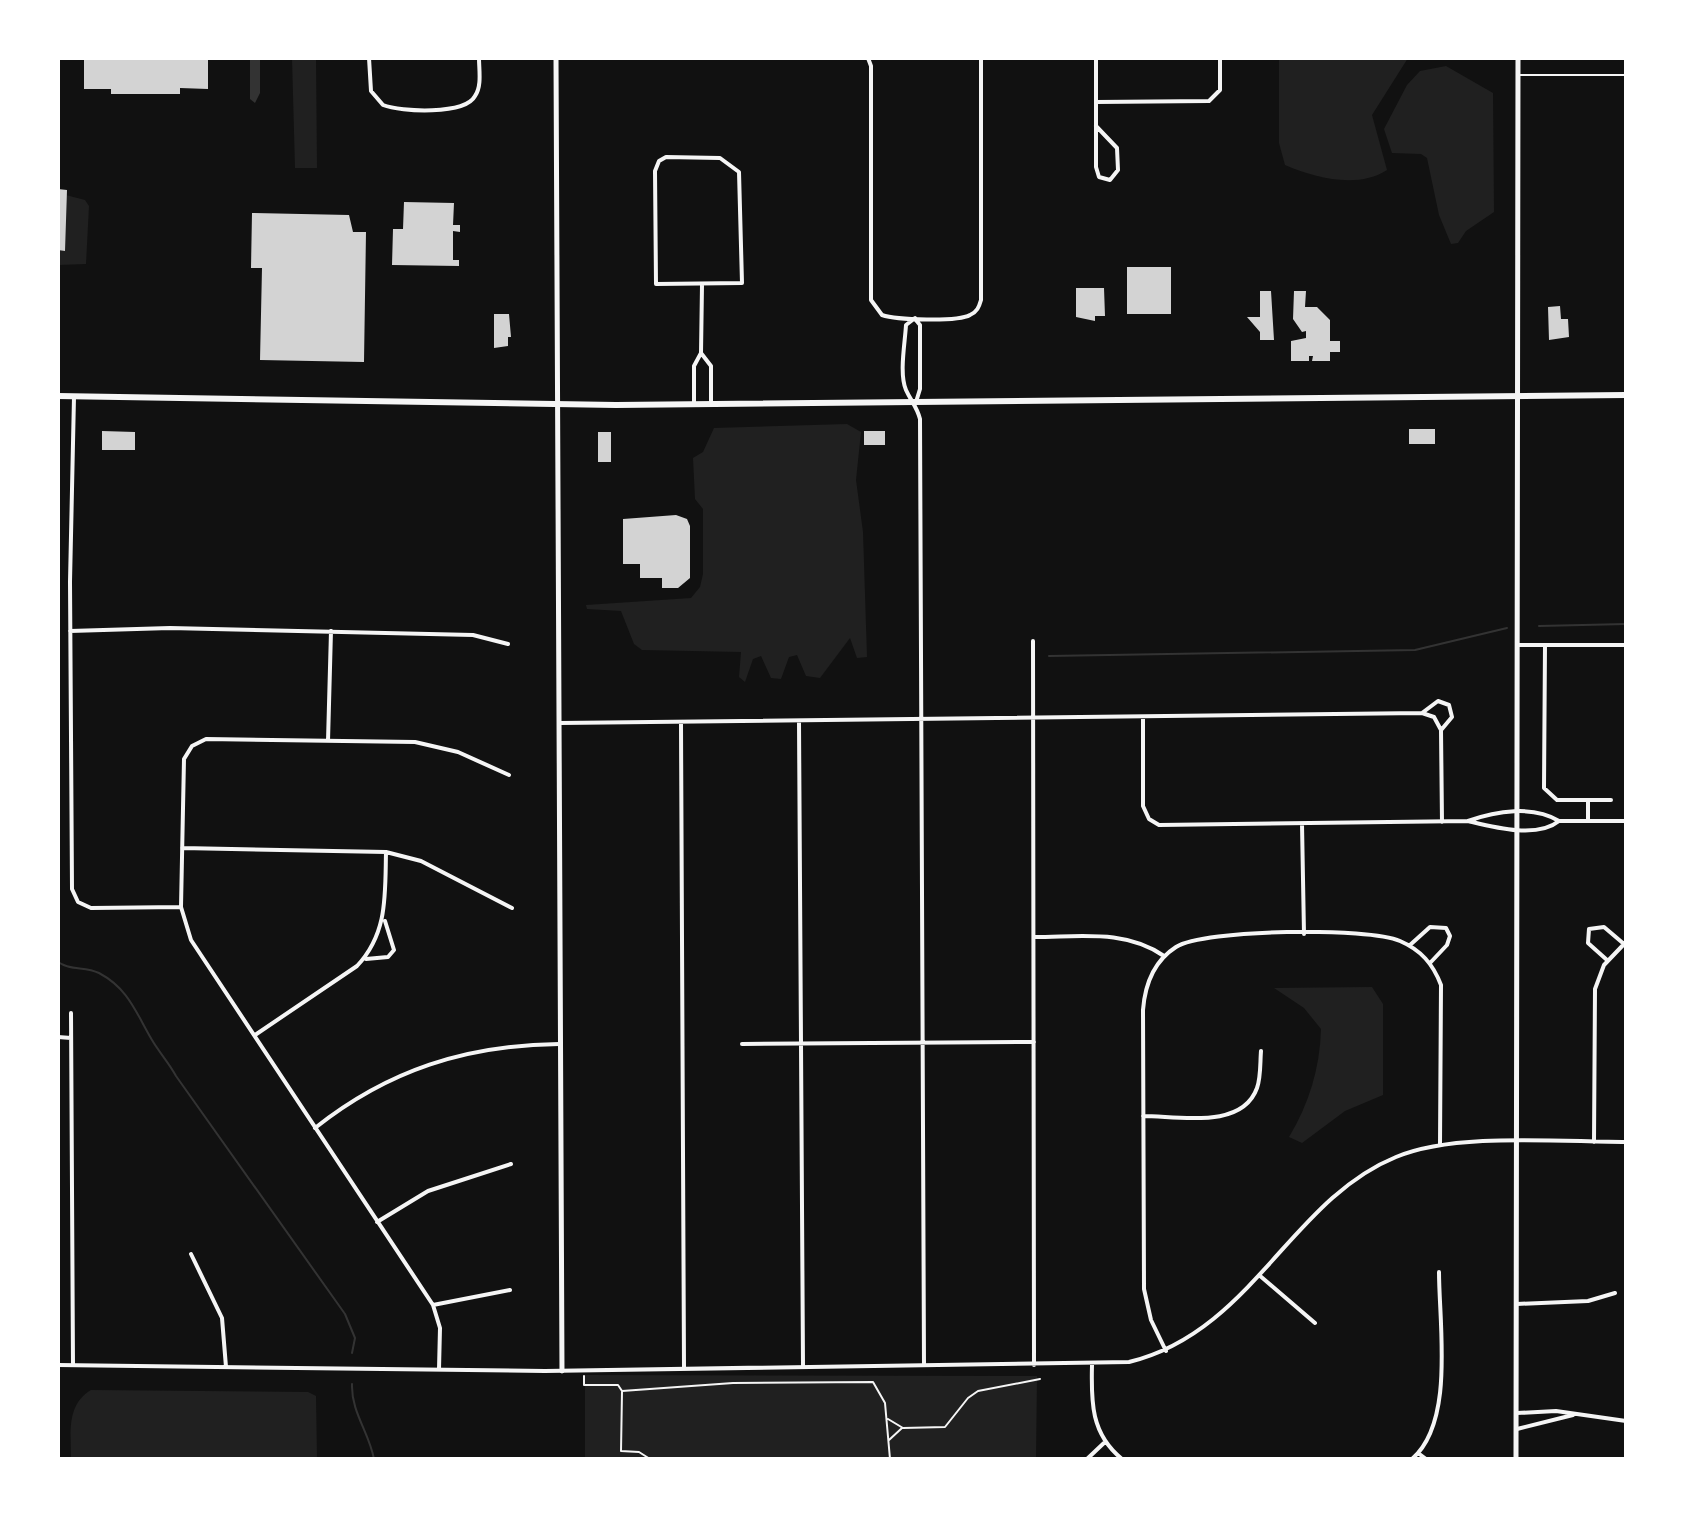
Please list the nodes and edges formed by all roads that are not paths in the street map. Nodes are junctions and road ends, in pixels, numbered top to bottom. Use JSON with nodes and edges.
{"nodes":[{"id":1,"x":369,"y":58,"type":"edge"},
{"id":2,"x":479,"y":58,"type":"edge"},
{"id":3,"x":556,"y":58,"type":"edge"},
{"id":4,"x":868,"y":58,"type":"edge"},
{"id":5,"x":981,"y":58,"type":"edge"},
{"id":6,"x":1096,"y":58,"type":"edge"},
{"id":7,"x":1220,"y":58,"type":"edge"},
{"id":8,"x":1518,"y":58,"type":"edge"},
{"id":9,"x":1518,"y":75,"type":"junction"},
{"id":10,"x":1626,"y":75,"type":"edge"},
{"id":11,"x":1096,"y":102,"type":"junction"},
{"id":12,"x":1096,"y":126,"type":"junction"},
{"id":13,"x":702,"y":285,"type":"junction"},
{"id":14,"x":915,"y":318,"type":"junction"},
{"id":15,"x":701,"y":353,"type":"junction"},
{"id":16,"x":1626,"y":395,"type":"edge"},
{"id":17,"x":58,"y":396,"type":"edge"},
{"id":18,"x":1517,"y":396,"type":"junction"},
{"id":19,"x":74,"y":397,"type":"junction"},
{"id":20,"x":916,"y":402,"type":"junction"},
{"id":21,"x":694,"y":404,"type":"junction"},
{"id":22,"x":711,"y":404,"type":"junction"},
{"id":23,"x":560,"y":405,"type":"junction"},
{"id":24,"x":70,"y":631,"type":"junction"},
{"id":25,"x":331,"y":631,"type":"junction"},
{"id":26,"x":1033,"y":641,"type":"dead end"},
{"id":27,"x":508,"y":644,"type":"dead end"},
{"id":28,"x":1517,"y":645,"type":"junction"},
{"id":29,"x":1545,"y":645,"type":"junction"},
{"id":30,"x":1626,"y":645,"type":"edge"},
{"id":31,"x":1422,"y":713,"type":"junction"},
{"id":32,"x":1143,"y":717,"type":"junction"},
{"id":33,"x":1033,"y":720,"type":"junction"},
{"id":34,"x":921,"y":721,"type":"junction"},
{"id":35,"x":799,"y":722,"type":"junction"},
{"id":36,"x":560,"y":723,"type":"junction"},
{"id":37,"x":681,"y":724,"type":"junction"},
{"id":38,"x":1441,"y":730,"type":"junction"},
{"id":39,"x":328,"y":741,"type":"junction"},
{"id":40,"x":509,"y":775,"type":"dead end"},
{"id":41,"x":1588,"y":800,"type":"junction"},
{"id":42,"x":1611,"y":800,"type":"dead end"},
{"id":43,"x":1517,"y":811,"type":"junction"},
{"id":44,"x":1468,"y":821,"type":"junction"},
{"id":45,"x":1559,"y":821,"type":"junction"},
{"id":46,"x":1588,"y":821,"type":"junction"},
{"id":47,"x":1626,"y":821,"type":"edge"},
{"id":48,"x":1442,"y":822,"type":"junction"},
{"id":49,"x":1302,"y":824,"type":"junction"},
{"id":50,"x":1517,"y":831,"type":"junction"},
{"id":51,"x":182,"y":848,"type":"junction"},
{"id":52,"x":386,"y":852,"type":"junction"},
{"id":53,"x":181,"y":907,"type":"junction"},
{"id":54,"x":512,"y":908,"type":"dead end"},
{"id":55,"x":384,"y":917,"type":"junction"},
{"id":56,"x":1304,"y":934,"type":"junction"},
{"id":57,"x":1034,"y":937,"type":"junction"},
{"id":58,"x":1625,"y":943,"type":"edge"},
{"id":59,"x":1410,"y":945,"type":"junction"},
{"id":60,"x":1164,"y":956,"type":"junction"},
{"id":61,"x":363,"y":959,"type":"junction"},
{"id":62,"x":1608,"y":960,"type":"junction"},
{"id":63,"x":1430,"y":963,"type":"junction"},
{"id":64,"x":71,"y":1013,"type":"dead end"},
{"id":65,"x":255,"y":1035,"type":"junction"},
{"id":66,"x":58,"y":1037,"type":"edge"},
{"id":67,"x":71,"y":1038,"type":"junction"},
{"id":68,"x":1034,"y":1042,"type":"junction"},
{"id":69,"x":801,"y":1043,"type":"junction"},
{"id":70,"x":923,"y":1043,"type":"junction"},
{"id":71,"x":559,"y":1044,"type":"junction"},
{"id":72,"x":742,"y":1044,"type":"dead end"},
{"id":73,"x":1261,"y":1051,"type":"dead end"},
{"id":74,"x":1143,"y":1116,"type":"junction"},
{"id":75,"x":315,"y":1128,"type":"junction"},
{"id":76,"x":1594,"y":1142,"type":"junction"},
{"id":77,"x":1626,"y":1142,"type":"edge"},
{"id":78,"x":1517,"y":1143,"type":"junction"},
{"id":79,"x":1440,"y":1145,"type":"junction"},
{"id":80,"x":511,"y":1164,"type":"dead end"},
{"id":81,"x":377,"y":1222,"type":"junction"},
{"id":82,"x":191,"y":1254,"type":"dead end"},
{"id":83,"x":1439,"y":1272,"type":"dead end"},
{"id":84,"x":1259,"y":1275,"type":"junction"},
{"id":85,"x":510,"y":1290,"type":"dead end"},
{"id":86,"x":1615,"y":1293,"type":"dead end"},
{"id":87,"x":1517,"y":1304,"type":"junction"},
{"id":88,"x":433,"y":1305,"type":"junction"},
{"id":89,"x":1315,"y":1323,"type":"dead end"},
{"id":90,"x":1166,"y":1351,"type":"junction"},
{"id":91,"x":58,"y":1365,"type":"edge"},
{"id":92,"x":73,"y":1365,"type":"junction"},
{"id":93,"x":924,"y":1365,"type":"junction"},
{"id":94,"x":1034,"y":1365,"type":"junction"},
{"id":95,"x":1092,"y":1365,"type":"junction"},
{"id":96,"x":803,"y":1366,"type":"junction"},
{"id":97,"x":226,"y":1367,"type":"junction"},
{"id":98,"x":684,"y":1368,"type":"junction"},
{"id":99,"x":439,"y":1369,"type":"junction"},
{"id":100,"x":562,"y":1371,"type":"junction"},
{"id":101,"x":1517,"y":1413,"type":"junction"},
{"id":102,"x":1575,"y":1414,"type":"junction"},
{"id":103,"x":1626,"y":1421,"type":"edge"},
{"id":104,"x":1517,"y":1429,"type":"junction"},
{"id":105,"x":1105,"y":1442,"type":"junction"},
{"id":106,"x":1418,"y":1453,"type":"junction"},
{"id":107,"x":1087,"y":1459,"type":"edge"},
{"id":108,"x":1121,"y":1459,"type":"edge"},
{"id":109,"x":1412,"y":1459,"type":"edge"},
{"id":110,"x":1426,"y":1459,"type":"edge"},
{"id":111,"x":1516,"y":1459,"type":"edge"}],
"edges":[{"from":1,"to":2,"type":"street"},
{"from":3,"to":23,"type":"street"},
{"from":4,"to":14,"type":"street"},
{"from":5,"to":14,"type":"street"},
{"from":6,"to":11,"type":"street"},
{"from":7,"to":11,"type":"street"},
{"from":8,"to":9,"type":"street"},
{"from":9,"to":10,"type":"lane"},
{"from":9,"to":18,"type":"street"},
{"from":11,"to":12,"type":"street"},
{"from":12,"to":12,"type":"street"},
{"from":13,"to":13,"type":"street"},
{"from":13,"to":15,"type":"street"},
{"from":14,"to":20,"type":"street"},
{"from":14,"to":20,"type":"street"},
{"from":15,"to":21,"type":"street"},
{"from":15,"to":22,"type":"street"},
{"from":16,"to":18,"type":"main road"},
{"from":17,"to":19,"type":"main road"},
{"from":18,"to":20,"type":"main road"},
{"from":18,"to":28,"type":"street"},
{"from":19,"to":23,"type":"main road"},
{"from":19,"to":24,"type":"street"},
{"from":20,"to":22,"type":"main road"},
{"from":20,"to":34,"type":"street"},
{"from":21,"to":22,"type":"main road"},
{"from":21,"to":23,"type":"main road"},
{"from":23,"to":36,"type":"street"},
{"from":24,"to":25,"type":"street"},
{"from":24,"to":53,"type":"street"},
{"from":25,"to":27,"type":"street"},
{"from":25,"to":39,"type":"street"},
{"from":26,"to":33,"type":"street"},
{"from":28,"to":29,"type":"street"},
{"from":28,"to":43,"type":"street"},
{"from":29,"to":30,"type":"street"},
{"from":29,"to":41,"type":"street"},
{"from":31,"to":32,"type":"street"},
{"from":31,"to":38,"type":"street"},
{"from":31,"to":38,"type":"street"},
{"from":32,"to":33,"type":"street"},
{"from":32,"to":49,"type":"street"},
{"from":33,"to":34,"type":"street"},
{"from":33,"to":57,"type":"street"},
{"from":34,"to":35,"type":"street"},
{"from":34,"to":70,"type":"street"},
{"from":35,"to":37,"type":"street"},
{"from":35,"to":69,"type":"street"},
{"from":36,"to":37,"type":"street"},
{"from":36,"to":71,"type":"street"},
{"from":37,"to":98,"type":"street"},
{"from":38,"to":48,"type":"street"},
{"from":39,"to":40,"type":"street"},
{"from":39,"to":51,"type":"street"},
{"from":41,"to":42,"type":"street"},
{"from":41,"to":46,"type":"street"},
{"from":43,"to":44,"type":"street"},
{"from":43,"to":45,"type":"street"},
{"from":43,"to":50,"type":"street"},
{"from":44,"to":48,"type":"street"},
{"from":44,"to":50,"type":"street"},
{"from":45,"to":46,"type":"street"},
{"from":45,"to":50,"type":"street"},
{"from":46,"to":47,"type":"street"},
{"from":48,"to":49,"type":"street"},
{"from":49,"to":56,"type":"street"},
{"from":50,"to":78,"type":"street"},
{"from":51,"to":52,"type":"street"},
{"from":51,"to":53,"type":"street"},
{"from":52,"to":54,"type":"street"},
{"from":52,"to":55,"type":"street"},
{"from":53,"to":65,"type":"street"},
{"from":55,"to":61,"type":"street"},
{"from":55,"to":61,"type":"street"},
{"from":56,"to":59,"type":"street"},
{"from":56,"to":60,"type":"street"},
{"from":57,"to":60,"type":"street"},
{"from":57,"to":68,"type":"street"},
{"from":58,"to":62,"type":"street"},
{"from":58,"to":62,"type":"street"},
{"from":59,"to":63,"type":"street"},
{"from":59,"to":63,"type":"street"},
{"from":60,"to":74,"type":"street"},
{"from":61,"to":65,"type":"street"},
{"from":62,"to":76,"type":"street"},
{"from":63,"to":79,"type":"street"},
{"from":64,"to":67,"type":"street"},
{"from":65,"to":75,"type":"street"},
{"from":66,"to":67,"type":"street"},
{"from":67,"to":92,"type":"street"},
{"from":68,"to":70,"type":"street"},
{"from":68,"to":94,"type":"street"},
{"from":69,"to":70,"type":"street"},
{"from":69,"to":72,"type":"street"},
{"from":69,"to":96,"type":"street"},
{"from":70,"to":93,"type":"street"},
{"from":71,"to":75,"type":"street"},
{"from":71,"to":100,"type":"street"},
{"from":73,"to":74,"type":"street"},
{"from":74,"to":90,"type":"street"},
{"from":75,"to":81,"type":"street"},
{"from":76,"to":77,"type":"street"},
{"from":76,"to":78,"type":"street"},
{"from":78,"to":79,"type":"street"},
{"from":78,"to":87,"type":"street"},
{"from":79,"to":84,"type":"street"},
{"from":80,"to":81,"type":"street"},
{"from":81,"to":88,"type":"street"},
{"from":82,"to":97,"type":"street"},
{"from":83,"to":106,"type":"street"},
{"from":84,"to":89,"type":"street"},
{"from":84,"to":90,"type":"street"},
{"from":85,"to":88,"type":"street"},
{"from":86,"to":87,"type":"street"},
{"from":87,"to":101,"type":"street"},
{"from":88,"to":99,"type":"street"},
{"from":90,"to":95,"type":"street"},
{"from":91,"to":92,"type":"street"},
{"from":92,"to":97,"type":"street"},
{"from":93,"to":94,"type":"street"},
{"from":93,"to":96,"type":"street"},
{"from":94,"to":95,"type":"street"},
{"from":95,"to":105,"type":"street"},
{"from":96,"to":98,"type":"street"},
{"from":97,"to":99,"type":"street"},
{"from":98,"to":100,"type":"street"},
{"from":99,"to":100,"type":"street"},
{"from":101,"to":102,"type":"street"},
{"from":101,"to":104,"type":"street"},
{"from":102,"to":103,"type":"street"},
{"from":102,"to":104,"type":"street"},
{"from":104,"to":111,"type":"street"},
{"from":105,"to":107,"type":"street"},
{"from":105,"to":108,"type":"street"},
{"from":106,"to":109,"type":"street"},
{"from":106,"to":110,"type":"street"}]}
